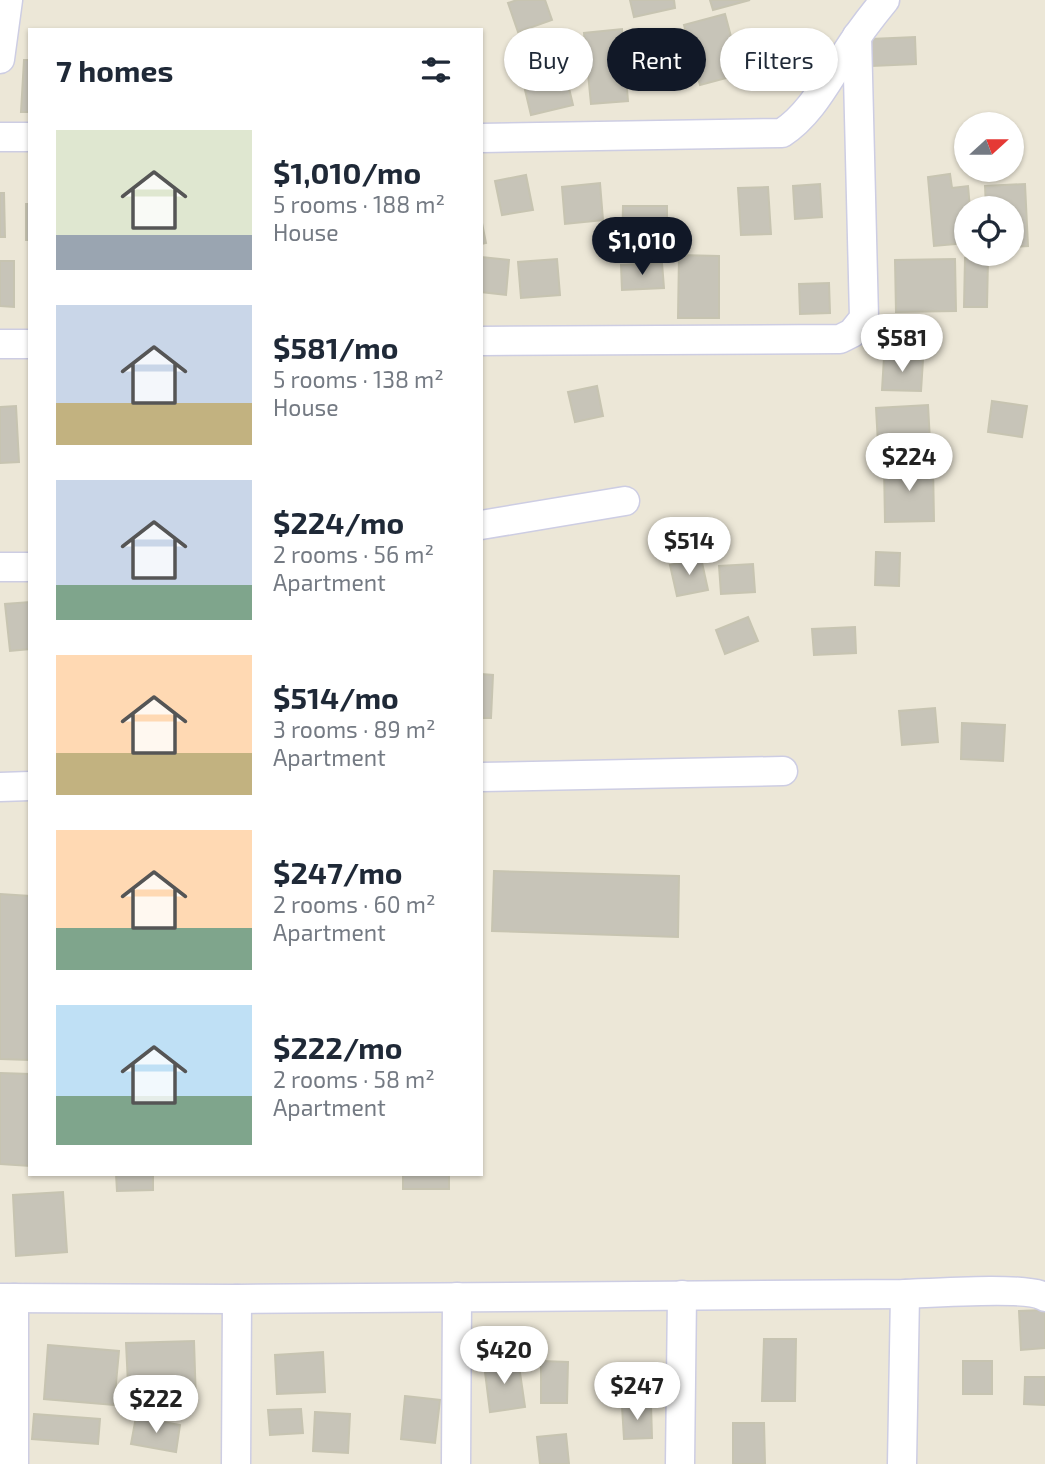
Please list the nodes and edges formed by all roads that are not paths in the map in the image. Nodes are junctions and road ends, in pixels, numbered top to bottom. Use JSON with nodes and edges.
{"nodes":[{"id":1,"x":8,"y":0,"type":"edge"},
{"id":2,"x":885,"y":0,"type":"edge"},
{"id":3,"x":857,"y":36,"type":"junction"},
{"id":4,"x":0,"y":59,"type":"edge"},
{"id":5,"x":0,"y":137,"type":"edge"},
{"id":6,"x":28,"y":137,"type":"edge"},
{"id":7,"x":483,"y":138,"type":"edge"},
{"id":8,"x":483,"y":341,"type":"edge"},
{"id":9,"x":0,"y":344,"type":"edge"},
{"id":10,"x":28,"y":344,"type":"edge"},
{"id":11,"x":625,"y":501,"type":"dead end"},
{"id":12,"x":483,"y":525,"type":"edge"},
{"id":13,"x":0,"y":567,"type":"edge"},
{"id":14,"x":28,"y":567,"type":"edge"},
{"id":15,"x":783,"y":771,"type":"dead end"},
{"id":16,"x":483,"y":777,"type":"edge"},
{"id":17,"x":28,"y":786,"type":"edge"},
{"id":18,"x":0,"y":787,"type":"edge"},
{"id":19,"x":905,"y":1294,"type":"junction"},
{"id":20,"x":682,"y":1295,"type":"junction"},
{"id":21,"x":457,"y":1297,"type":"junction"},
{"id":22,"x":1045,"y":1297,"type":"edge"},
{"id":23,"x":7,"y":1298,"type":"edge"},
{"id":24,"x":237,"y":1299,"type":"junction"},
{"id":25,"x":14,"y":1464,"type":"edge"},
{"id":26,"x":236,"y":1464,"type":"edge"},
{"id":27,"x":456,"y":1464,"type":"edge"},
{"id":28,"x":680,"y":1464,"type":"edge"},
{"id":29,"x":902,"y":1464,"type":"edge"}],
"edges":[{"from":1,"to":4,"type":"street"},
{"from":2,"to":3,"type":"street"},
{"from":3,"to":7,"type":"street"},
{"from":3,"to":8,"type":"street"},
{"from":5,"to":6,"type":"street"},
{"from":9,"to":10,"type":"street"},
{"from":11,"to":12,"type":"street"},
{"from":13,"to":14,"type":"street"},
{"from":15,"to":16,"type":"street"},
{"from":17,"to":18,"type":"street"},
{"from":19,"to":20,"type":"street"},
{"from":19,"to":22,"type":"street"},
{"from":19,"to":29,"type":"street"},
{"from":20,"to":21,"type":"street"},
{"from":20,"to":28,"type":"street"},
{"from":21,"to":24,"type":"street"},
{"from":21,"to":27,"type":"street"},
{"from":23,"to":24,"type":"street"},
{"from":23,"to":25,"type":"street"},
{"from":24,"to":26,"type":"street"}]}
